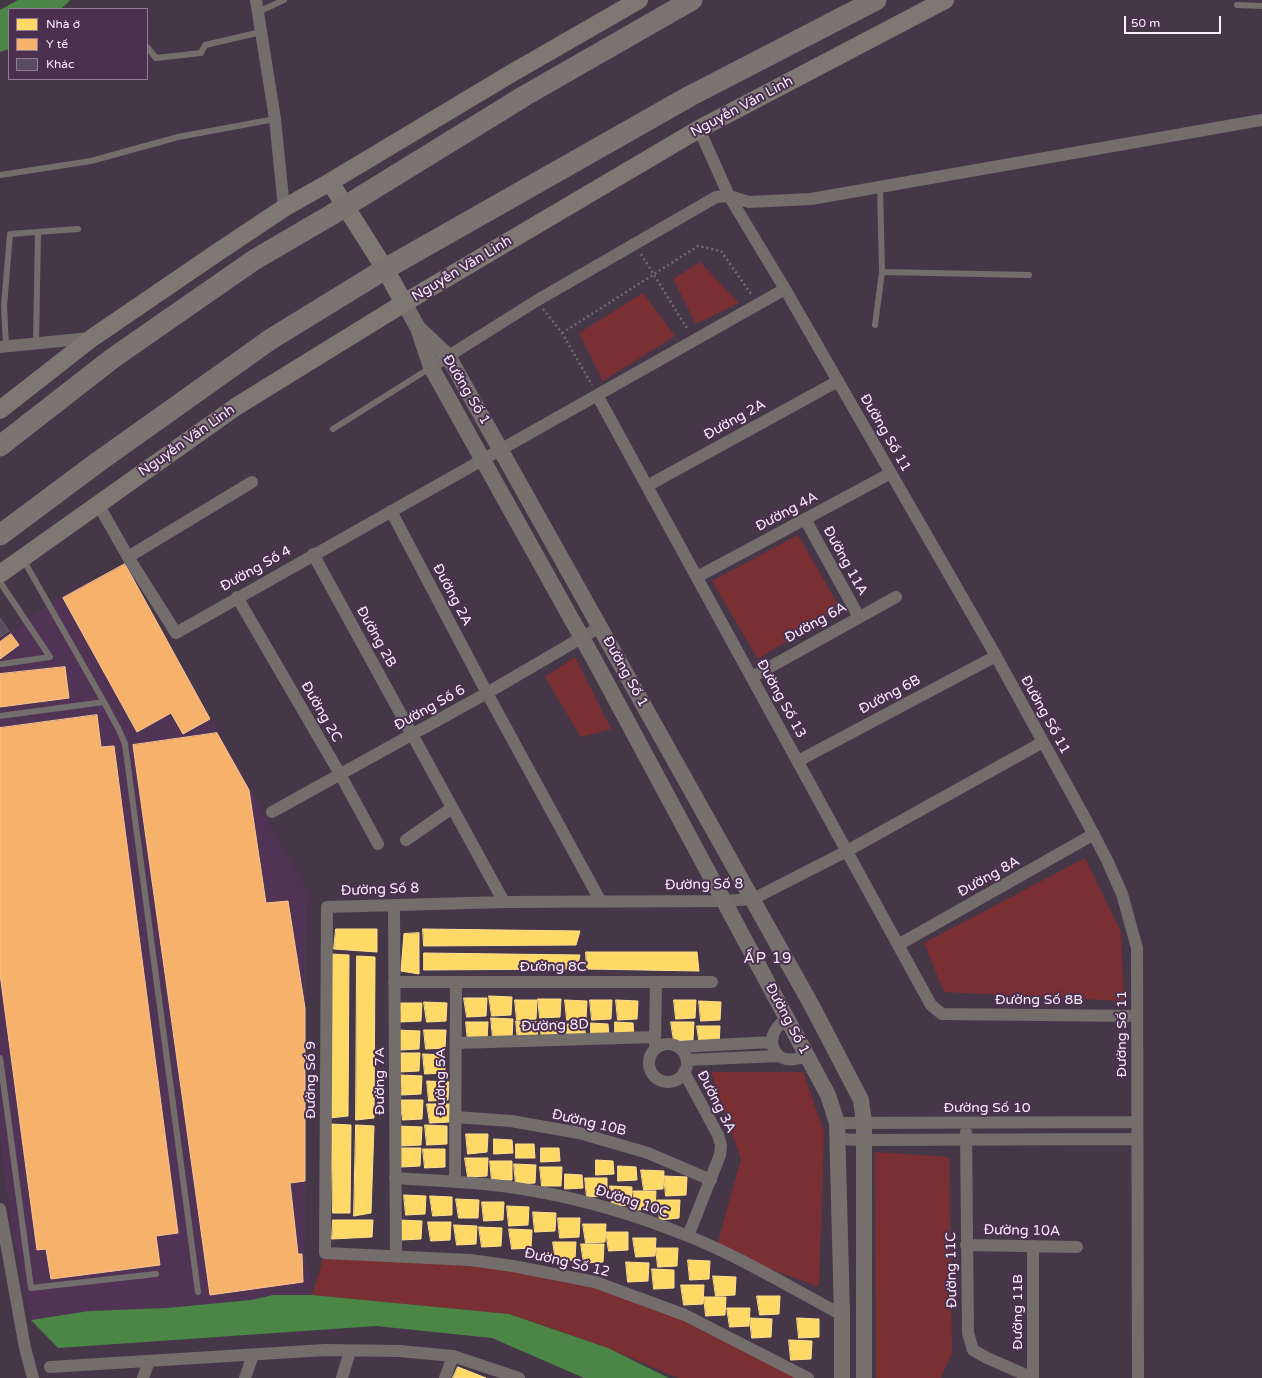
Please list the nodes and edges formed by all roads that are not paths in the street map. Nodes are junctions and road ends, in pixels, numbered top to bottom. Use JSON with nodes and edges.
{"nodes":[{"id":1,"x":256,"y":0,"type":"edge"},
{"id":2,"x":284,"y":0,"type":"edge"},
{"id":3,"x":639,"y":0,"type":"edge"},
{"id":4,"x":692,"y":0,"type":"edge"},
{"id":5,"x":876,"y":0,"type":"edge"},
{"id":6,"x":945,"y":0,"type":"edge"},
{"id":7,"x":1237,"y":5,"type":"dead end"},
{"id":8,"x":1262,"y":6,"type":"edge"},
{"id":9,"x":258,"y":12,"type":"junction"},
{"id":10,"x":261,"y":32,"type":"junction"},
{"id":11,"x":148,"y":48,"type":"edge"},
{"id":12,"x":275,"y":119,"type":"junction"},
{"id":13,"x":1262,"y":120,"type":"edge"},
{"id":14,"x":700,"y":129,"type":"junction"},
{"id":15,"x":0,"y":175,"type":"edge"},
{"id":16,"x":330,"y":182,"type":"junction"},
{"id":17,"x":880,"y":186,"type":"junction"},
{"id":18,"x":729,"y":196,"type":"junction"},
{"id":19,"x":346,"y":206,"type":"junction"},
{"id":20,"x":284,"y":208,"type":"junction"},
{"id":21,"x":78,"y":229,"type":"dead end"},
{"id":22,"x":38,"y":232,"type":"junction"},
{"id":23,"x":385,"y":269,"type":"junction"},
{"id":24,"x":882,"y":272,"type":"junction"},
{"id":25,"x":1029,"y":275,"type":"dead end"},
{"id":26,"x":785,"y":289,"type":"junction"},
{"id":27,"x":404,"y":303,"type":"junction"},
{"id":28,"x":875,"y":325,"type":"dead end"},
{"id":29,"x":418,"y":328,"type":"junction"},
{"id":30,"x":92,"y":338,"type":"junction"},
{"id":31,"x":36,"y":343,"type":"junction"},
{"id":32,"x":3,"y":347,"type":"edge"},
{"id":33,"x":448,"y":356,"type":"junction"},
{"id":34,"x":431,"y":367,"type":"junction"},
{"id":35,"x":838,"y":381,"type":"junction"},
{"id":36,"x":598,"y":395,"type":"junction"},
{"id":37,"x":0,"y":410,"type":"edge"},
{"id":38,"x":334,"y":429,"type":"dead end"},
{"id":39,"x":0,"y":446,"type":"edge"},
{"id":40,"x":500,"y":449,"type":"junction"},
{"id":41,"x":482,"y":459,"type":"junction"},
{"id":42,"x":891,"y":473,"type":"junction"},
{"id":43,"x":252,"y":482,"type":"dead end"},
{"id":44,"x":647,"y":486,"type":"junction"},
{"id":45,"x":98,"y":504,"type":"junction"},
{"id":46,"x":391,"y":511,"type":"junction"},
{"id":47,"x":805,"y":519,"type":"junction"},
{"id":48,"x":0,"y":535,"type":"edge"},
{"id":49,"x":313,"y":554,"type":"junction"},
{"id":50,"x":128,"y":557,"type":"junction"},
{"id":51,"x":22,"y":559,"type":"junction"},
{"id":52,"x":0,"y":574,"type":"edge"},
{"id":53,"x":697,"y":577,"type":"junction"},
{"id":54,"x":0,"y":582,"type":"edge"},
{"id":55,"x":236,"y":597,"type":"junction"},
{"id":56,"x":896,"y":597,"type":"dead end"},
{"id":57,"x":859,"y":617,"type":"junction"},
{"id":58,"x":600,"y":627,"type":"junction"},
{"id":59,"x":582,"y":637,"type":"junction"},
{"id":60,"x":996,"y":656,"type":"junction"},
{"id":61,"x":2,"y":664,"type":"dead end"},
{"id":62,"x":752,"y":677,"type":"junction"},
{"id":63,"x":487,"y":693,"type":"junction"},
{"id":64,"x":104,"y":702,"type":"junction"},
{"id":65,"x":0,"y":716,"type":"edge"},
{"id":66,"x":412,"y":735,"type":"junction"},
{"id":67,"x":1043,"y":742,"type":"junction"},
{"id":68,"x":798,"y":761,"type":"junction"},
{"id":69,"x":340,"y":774,"type":"junction"},
{"id":70,"x":452,"y":808,"type":"junction"},
{"id":71,"x":272,"y":812,"type":"dead end"},
{"id":72,"x":1094,"y":834,"type":"junction"},
{"id":73,"x":406,"y":840,"type":"dead end"},
{"id":74,"x":378,"y":844,"type":"dead end"},
{"id":75,"x":847,"y":851,"type":"junction"},
{"id":76,"x":753,"y":899,"type":"junction"},
{"id":77,"x":724,"y":900,"type":"junction"},
{"id":78,"x":504,"y":902,"type":"junction"},
{"id":79,"x":601,"y":902,"type":"junction"},
{"id":80,"x":394,"y":905,"type":"junction"},
{"id":81,"x":327,"y":907,"type":"joint"},
{"id":82,"x":898,"y":945,"type":"junction"},
{"id":83,"x":394,"y":982,"type":"junction"},
{"id":84,"x":456,"y":982,"type":"junction"},
{"id":85,"x":656,"y":982,"type":"junction"},
{"id":86,"x":712,"y":982,"type":"dead end"},
{"id":87,"x":812,"y":1006,"type":"junction"},
{"id":88,"x":942,"y":1014,"type":"joint"},
{"id":89,"x":1137,"y":1016,"type":"junction"},
{"id":90,"x":788,"y":1018,"type":"junction"},
{"id":91,"x":772,"y":1042,"type":"junction"},
{"id":92,"x":456,"y":1043,"type":"junction"},
{"id":93,"x":656,"y":1043,"type":"junction"},
{"id":94,"x":678,"y":1047,"type":"junction"},
{"id":95,"x":778,"y":1056,"type":"junction"},
{"id":96,"x":808,"y":1056,"type":"junction"},
{"id":97,"x":0,"y":1058,"type":"edge"},
{"id":98,"x":685,"y":1066,"type":"junction"},
{"id":99,"x":455,"y":1117,"type":"junction"},
{"id":100,"x":1137,"y":1122,"type":"junction"},
{"id":101,"x":837,"y":1123,"type":"junction"},
{"id":102,"x":864,"y":1123,"type":"junction"},
{"id":103,"x":966,"y":1123,"type":"junction"},
{"id":104,"x":837,"y":1139,"type":"junction"},
{"id":105,"x":1137,"y":1139,"type":"junction"},
{"id":106,"x":864,"y":1140,"type":"junction"},
{"id":107,"x":965,"y":1140,"type":"junction"},
{"id":108,"x":395,"y":1178,"type":"junction"},
{"id":109,"x":711,"y":1180,"type":"junction"},
{"id":110,"x":455,"y":1182,"type":"junction"},
{"id":111,"x":0,"y":1209,"type":"edge"},
{"id":112,"x":688,"y":1236,"type":"junction"},
{"id":113,"x":966,"y":1245,"type":"junction"},
{"id":114,"x":1033,"y":1246,"type":"junction"},
{"id":115,"x":1077,"y":1247,"type":"dead end"},
{"id":116,"x":325,"y":1253,"type":"joint"},
{"id":117,"x":396,"y":1256,"type":"junction"},
{"id":118,"x":156,"y":1274,"type":"dead end"},
{"id":119,"x":198,"y":1292,"type":"dead end"},
{"id":120,"x":842,"y":1315,"type":"junction"},
{"id":121,"x":350,"y":1351,"type":"junction"},
{"id":122,"x":253,"y":1355,"type":"junction"},
{"id":123,"x":453,"y":1356,"type":"junction"},
{"id":124,"x":148,"y":1361,"type":"junction"},
{"id":125,"x":50,"y":1367,"type":"dead end"},
{"id":126,"x":33,"y":1378,"type":"edge"},
{"id":127,"x":143,"y":1378,"type":"edge"},
{"id":128,"x":245,"y":1378,"type":"edge"},
{"id":129,"x":342,"y":1378,"type":"edge"},
{"id":130,"x":445,"y":1378,"type":"edge"},
{"id":131,"x":519,"y":1378,"type":"edge"},
{"id":132,"x":808,"y":1378,"type":"edge"},
{"id":133,"x":842,"y":1378,"type":"edge"},
{"id":134,"x":864,"y":1378,"type":"edge"},
{"id":135,"x":1033,"y":1378,"type":"edge"},
{"id":136,"x":1138,"y":1378,"type":"edge"}],
"edges":[{"from":1,"to":9,"type":"street"},
{"from":2,"to":9,"type":"lane"},
{"from":3,"to":16,"type":"main road"},
{"from":4,"to":19,"type":"highway"},
{"from":5,"to":23,"type":"highway"},
{"from":6,"to":14,"type":"main road","name":"Nguyễn Văn Linh"},
{"from":7,"to":8,"type":"lane"},
{"from":9,"to":10,"type":"street"},
{"from":10,"to":11,"type":"lane"},
{"from":10,"to":12,"type":"street"},
{"from":12,"to":15,"type":"lane"},
{"from":12,"to":20,"type":"street"},
{"from":13,"to":17,"type":"street"},
{"from":14,"to":18,"type":"street","name":"Đường Số 11"},
{"from":14,"to":27,"type":"main road","name":"Nguyễn Văn Linh"},
{"from":16,"to":19,"type":"main road"},
{"from":16,"to":20,"type":"main road"},
{"from":17,"to":18,"type":"street"},
{"from":17,"to":24,"type":"lane"},
{"from":18,"to":26,"type":"street","name":"Đường Số 11"},
{"from":18,"to":33,"type":"street"},
{"from":19,"to":23,"type":"main road"},
{"from":19,"to":39,"type":"highway"},
{"from":20,"to":30,"type":"main road"},
{"from":21,"to":22,"type":"lane"},
{"from":22,"to":31,"type":"lane"},
{"from":22,"to":32,"type":"lane"},
{"from":23,"to":27,"type":"main road"},
{"from":23,"to":48,"type":"highway"},
{"from":24,"to":25,"type":"lane"},
{"from":24,"to":28,"type":"lane"},
{"from":26,"to":35,"type":"street","name":"Đường Số 11"},
{"from":26,"to":36,"type":"street","name":"Đường Số 4"},
{"from":27,"to":29,"type":"street"},
{"from":27,"to":45,"type":"main road","name":"Nguyễn Văn Linh"},
{"from":29,"to":33,"type":"street","name":"Đường Số 1"},
{"from":29,"to":34,"type":"street","name":"Đường Số 1"},
{"from":30,"to":31,"type":"street"},
{"from":30,"to":37,"type":"main road"},
{"from":31,"to":32,"type":"street"},
{"from":33,"to":34,"type":"street"},
{"from":33,"to":40,"type":"street","name":"Đường Số 1"},
{"from":34,"to":38,"type":"lane"},
{"from":34,"to":41,"type":"street","name":"Đường Số 1"},
{"from":35,"to":42,"type":"street","name":"Đường Số 11"},
{"from":35,"to":44,"type":"street","name":"Đường 2A"},
{"from":36,"to":40,"type":"street","name":"Đường Số 4"},
{"from":36,"to":44,"type":"street","name":"Đường Số 13"},
{"from":40,"to":41,"type":"street","name":"Đường Số 4"},
{"from":40,"to":58,"type":"street","name":"Đường Số 1"},
{"from":41,"to":46,"type":"street","name":"Đường Số 4"},
{"from":41,"to":59,"type":"street","name":"Đường Số 1"},
{"from":42,"to":47,"type":"street","name":"Đường 4A"},
{"from":42,"to":60,"type":"street","name":"Đường Số 11"},
{"from":43,"to":50,"type":"street"},
{"from":44,"to":53,"type":"street","name":"Đường Số 13"},
{"from":45,"to":50,"type":"street","name":"Đường Số 4"},
{"from":45,"to":51,"type":"main road","name":"Nguyễn Văn Linh"},
{"from":46,"to":49,"type":"street","name":"Đường Số 4"},
{"from":46,"to":63,"type":"street","name":"Đường 2A"},
{"from":47,"to":53,"type":"street","name":"Đường 4A"},
{"from":47,"to":57,"type":"street","name":"Đường 11A"},
{"from":49,"to":55,"type":"street","name":"Đường Số 4"},
{"from":49,"to":66,"type":"street","name":"Đường 2B"},
{"from":50,"to":55,"type":"street","name":"Đường Số 4"},
{"from":51,"to":52,"type":"main road","name":"Nguyễn Văn Linh"},
{"from":51,"to":64,"type":"lane"},
{"from":53,"to":62,"type":"street","name":"Đường Số 13"},
{"from":54,"to":61,"type":"lane"},
{"from":55,"to":69,"type":"street","name":"Đường 2C"},
{"from":56,"to":57,"type":"street","name":"Đường 6A"},
{"from":57,"to":62,"type":"street","name":"Đường 6A"},
{"from":58,"to":59,"type":"street","name":"Đường Số 6"},
{"from":58,"to":76,"type":"street","name":"Đường Số 1"},
{"from":59,"to":63,"type":"street","name":"Đường Số 6"},
{"from":59,"to":77,"type":"street","name":"Đường Số 1"},
{"from":60,"to":67,"type":"street","name":"Đường Số 11"},
{"from":60,"to":68,"type":"street","name":"Đường 6B"},
{"from":62,"to":68,"type":"street","name":"Đường Số 13"},
{"from":63,"to":66,"type":"street","name":"Đường Số 6"},
{"from":63,"to":79,"type":"street","name":"Đường 2A"},
{"from":64,"to":65,"type":"lane"},
{"from":64,"to":119,"type":"lane"},
{"from":66,"to":69,"type":"street","name":"Đường Số 6"},
{"from":66,"to":70,"type":"street","name":"Đường 2B"},
{"from":67,"to":72,"type":"street","name":"Đường Số 11"},
{"from":67,"to":75,"type":"street","name":"Đường Số 8"},
{"from":68,"to":75,"type":"street","name":"Đường Số 13"},
{"from":69,"to":71,"type":"street","name":"Đường Số 6"},
{"from":69,"to":74,"type":"street","name":"Đường 2C"},
{"from":70,"to":73,"type":"street"},
{"from":70,"to":78,"type":"street","name":"Đường 2B"},
{"from":72,"to":82,"type":"street","name":"Đường 8A"},
{"from":72,"to":89,"type":"street","name":"Đường Số 11"},
{"from":75,"to":76,"type":"street","name":"Đường Số 8"},
{"from":75,"to":82,"type":"street","name":"Đường Số 13"},
{"from":76,"to":77,"type":"street","name":"Đường Số 8"},
{"from":76,"to":87,"type":"street","name":"Đường Số 1"},
{"from":77,"to":79,"type":"street","name":"Đường Số 8"},
{"from":77,"to":90,"type":"street","name":"Đường Số 1"},
{"from":78,"to":79,"type":"street","name":"Đường Số 8"},
{"from":78,"to":80,"type":"street","name":"Đường Số 8"},
{"from":80,"to":81,"type":"street","name":"Đường Số 8"},
{"from":80,"to":83,"type":"street","name":"Đường 7A"},
{"from":81,"to":116,"type":"street","name":"Đường Số 9"},
{"from":82,"to":88,"type":"street","name":"Đường Số 13"},
{"from":83,"to":84,"type":"street","name":"Đường 8C"},
{"from":83,"to":108,"type":"street","name":"Đường 7A"},
{"from":84,"to":85,"type":"street","name":"Đường 8C"},
{"from":84,"to":92,"type":"street","name":"Đường 5A"},
{"from":85,"to":86,"type":"street","name":"Đường 8C"},
{"from":85,"to":93,"type":"street"},
{"from":87,"to":90,"type":"street"},
{"from":87,"to":102,"type":"street","name":"Đường Số 1"},
{"from":88,"to":89,"type":"street","name":"Đường Số 8B"},
{"from":89,"to":100,"type":"street","name":"Đường Số 11"},
{"from":90,"to":91,"type":"street"},
{"from":90,"to":96,"type":"street","name":"Đường Số 1"},
{"from":91,"to":94,"type":"street"},
{"from":91,"to":95,"type":"street"},
{"from":92,"to":93,"type":"street","name":"Đường 8D"},
{"from":92,"to":99,"type":"street","name":"Đường 5A"},
{"from":93,"to":94,"type":"street"},
{"from":93,"to":98,"type":"street"},
{"from":94,"to":98,"type":"street"},
{"from":95,"to":96,"type":"street"},
{"from":95,"to":98,"type":"street"},
{"from":96,"to":101,"type":"street","name":"Đường Số 1"},
{"from":97,"to":118,"type":"lane"},
{"from":98,"to":109,"type":"street","name":"Đường 3A"},
{"from":99,"to":109,"type":"street","name":"Đường 10B"},
{"from":99,"to":110,"type":"street","name":"Đường 5A"},
{"from":100,"to":103,"type":"street","name":"Đường Số 10"},
{"from":100,"to":105,"type":"street","name":"Đường Số 11"},
{"from":101,"to":102,"type":"street","name":"Đường Số 10"},
{"from":101,"to":104,"type":"street","name":"Đường Số 1"},
{"from":102,"to":103,"type":"street","name":"Đường Số 10"},
{"from":102,"to":106,"type":"street","name":"Đường Số 1"},
{"from":103,"to":107,"type":"street","name":"Đường 11C"},
{"from":104,"to":106,"type":"street"},
{"from":104,"to":120,"type":"street","name":"Đường Số 1"},
{"from":105,"to":107,"type":"street"},
{"from":105,"to":136,"type":"street","name":"Đường Số 11"},
{"from":106,"to":107,"type":"street"},
{"from":106,"to":134,"type":"street","name":"Đường Số 1"},
{"from":107,"to":113,"type":"street","name":"Đường 11C"},
{"from":108,"to":110,"type":"street","name":"Đường 10C"},
{"from":108,"to":117,"type":"street","name":"Đường 7A"},
{"from":109,"to":112,"type":"street","name":"Đường 3A"},
{"from":110,"to":112,"type":"street","name":"Đường 10C"},
{"from":111,"to":126,"type":"street"},
{"from":112,"to":120,"type":"street","name":"Đường 10C"},
{"from":113,"to":114,"type":"street","name":"Đường 10A"},
{"from":113,"to":135,"type":"street","name":"Đường 11C"},
{"from":114,"to":115,"type":"street","name":"Đường 10A"},
{"from":114,"to":135,"type":"street","name":"Đường 11B"},
{"from":116,"to":117,"type":"street","name":"Đường Số 12"},
{"from":117,"to":132,"type":"street","name":"Đường Số 12"},
{"from":120,"to":133,"type":"street","name":"Đường Số 1"},
{"from":121,"to":122,"type":"street"},
{"from":121,"to":123,"type":"street"},
{"from":121,"to":129,"type":"street"},
{"from":122,"to":124,"type":"street"},
{"from":122,"to":128,"type":"street"},
{"from":123,"to":130,"type":"street"},
{"from":123,"to":131,"type":"street"},
{"from":124,"to":125,"type":"street"},
{"from":124,"to":127,"type":"street"}]}
